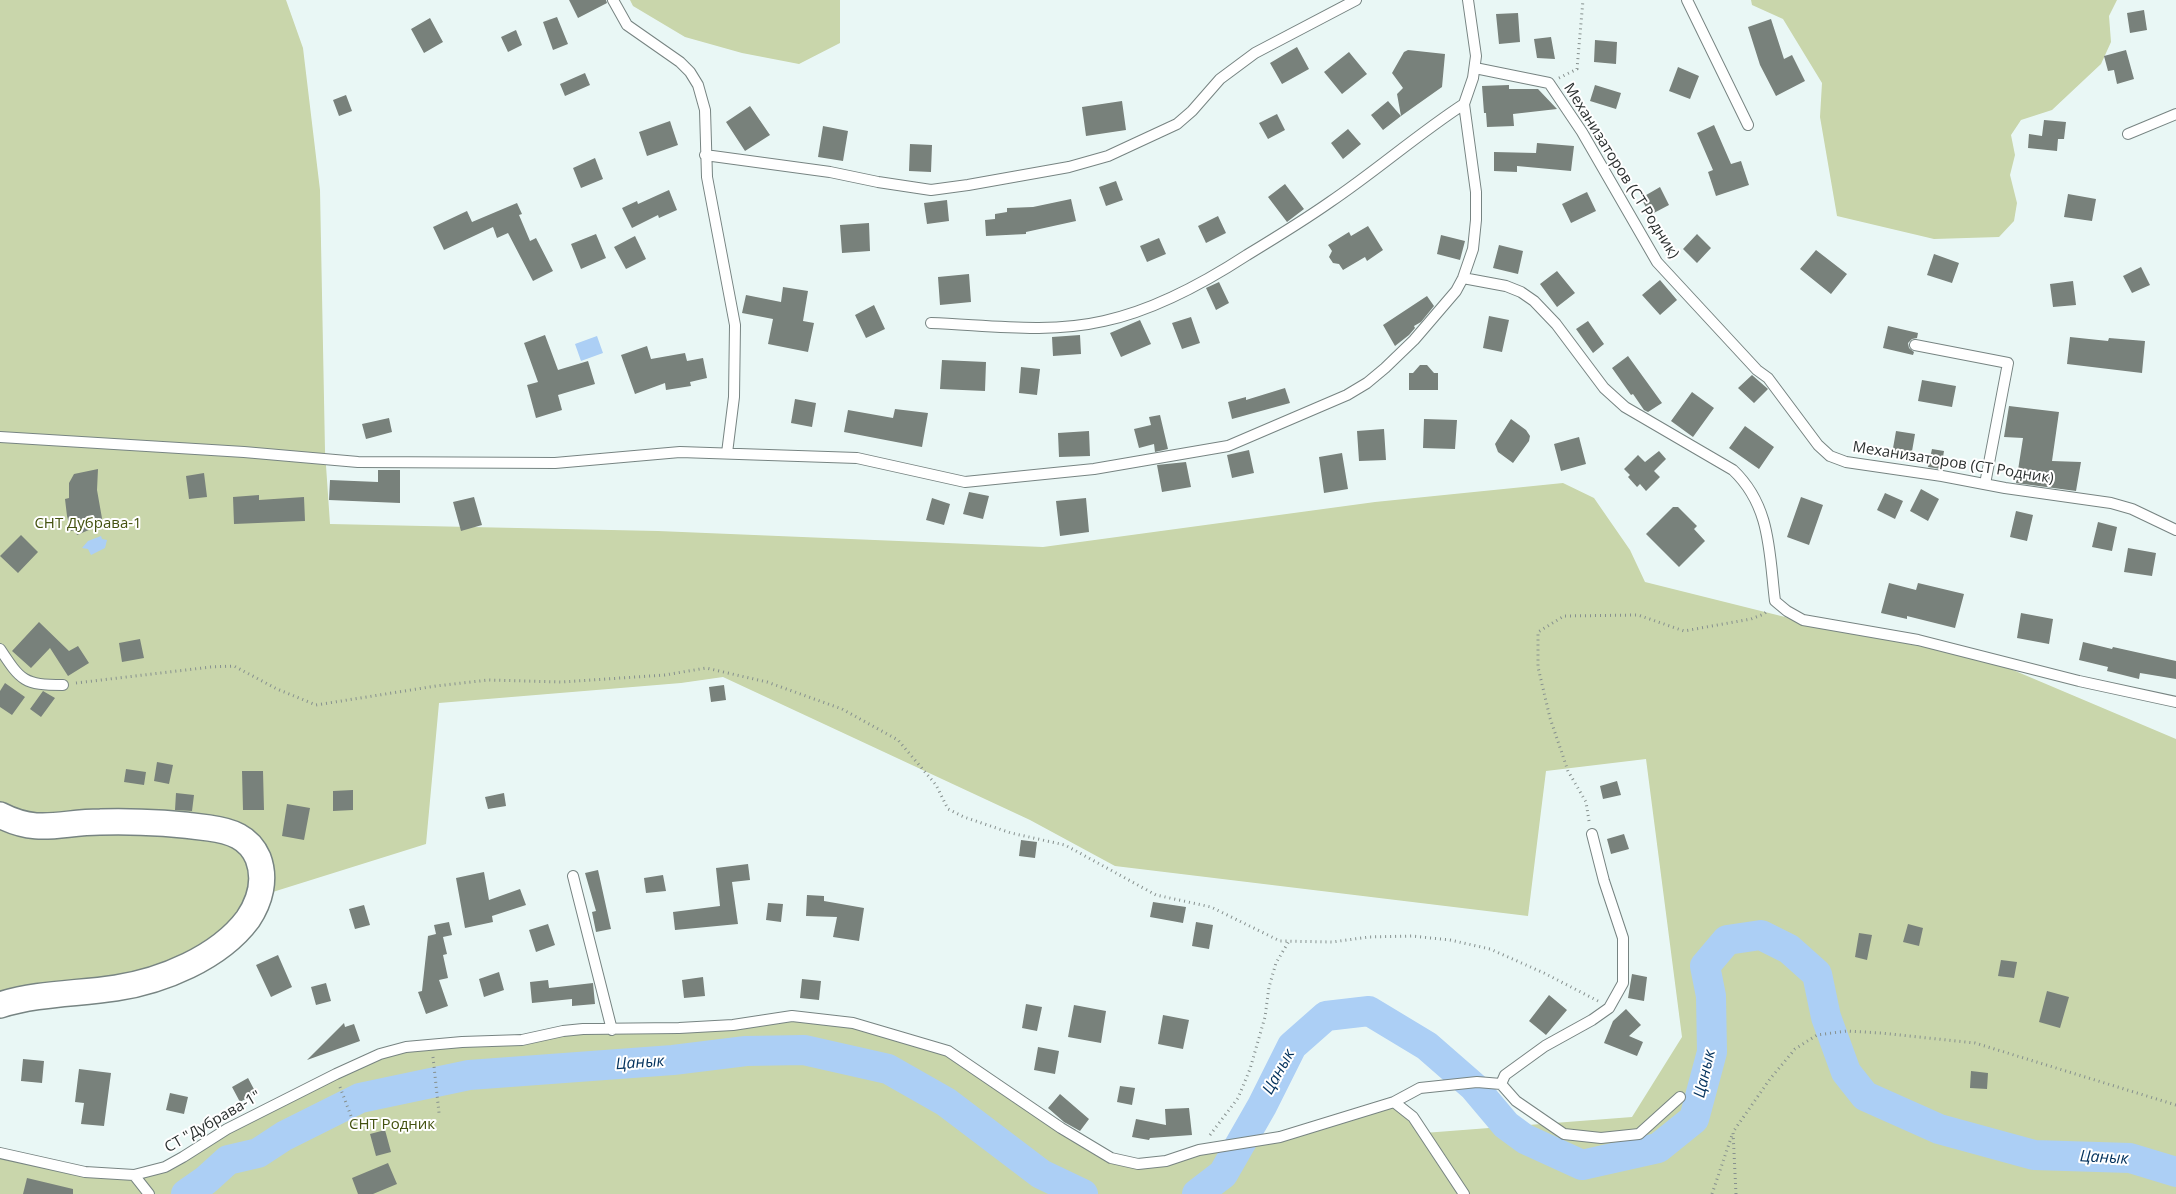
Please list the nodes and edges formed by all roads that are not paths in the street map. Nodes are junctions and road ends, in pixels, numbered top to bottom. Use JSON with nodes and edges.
{"nodes":[{"id":1,"x":613,"y":0,"type":"edge"},
{"id":2,"x":1356,"y":0,"type":"edge"},
{"id":3,"x":1468,"y":0,"type":"edge"},
{"id":4,"x":1687,"y":0,"type":"edge"},
{"id":5,"x":1475,"y":68,"type":"junction"},
{"id":6,"x":1464,"y":104,"type":"junction"},
{"id":7,"x":2176,"y":114,"type":"edge"},
{"id":8,"x":1748,"y":125,"type":"dead end"},
{"id":9,"x":2128,"y":134,"type":"dead end"},
{"id":10,"x":705,"y":155,"type":"junction"},
{"id":11,"x":1463,"y":278,"type":"junction"},
{"id":12,"x":931,"y":323,"type":"dead end"},
{"id":13,"x":1915,"y":345,"type":"dead end"},
{"id":14,"x":0,"y":437,"type":"edge"},
{"id":15,"x":726,"y":453,"type":"junction"},
{"id":16,"x":1985,"y":484,"type":"junction"},
{"id":17,"x":2176,"y":530,"type":"edge"},
{"id":18,"x":0,"y":649,"type":"edge"},
{"id":19,"x":63,"y":685,"type":"road end"},
{"id":20,"x":2176,"y":702,"type":"edge"},
{"id":21,"x":0,"y":815,"type":"edge"},
{"id":22,"x":1592,"y":834,"type":"road end"},
{"id":23,"x":573,"y":876,"type":"dead end"},
{"id":24,"x":0,"y":1005,"type":"edge"},
{"id":25,"x":612,"y":1030,"type":"junction"},
{"id":26,"x":1501,"y":1084,"type":"junction"},
{"id":27,"x":1680,"y":1096,"type":"dead end"},
{"id":28,"x":1394,"y":1102,"type":"junction"},
{"id":29,"x":0,"y":1153,"type":"edge"},
{"id":30,"x":134,"y":1175,"type":"junction"},
{"id":31,"x":149,"y":1194,"type":"edge"},
{"id":32,"x":1464,"y":1194,"type":"edge"}],
"edges":[{"from":1,"to":10,"type":"lane"},
{"from":2,"to":10,"type":"lane"},
{"from":3,"to":5,"type":"lane"},
{"from":4,"to":8,"type":"lane"},
{"from":5,"to":6,"type":"lane"},
{"from":5,"to":16,"type":"lane","name":"Механизаторов (СТ Родник)"},
{"from":6,"to":11,"type":"lane"},
{"from":6,"to":12,"type":"lane"},
{"from":7,"to":9,"type":"lane"},
{"from":10,"to":15,"type":"lane"},
{"from":11,"to":15,"type":"lane"},
{"from":11,"to":20,"type":"lane"},
{"from":13,"to":16,"type":"lane"},
{"from":14,"to":15,"type":"lane"},
{"from":16,"to":17,"type":"lane","name":"Механизаторов (СТ Родник)"},
{"from":18,"to":19,"type":"lane"},
{"from":21,"to":24,"type":"street"},
{"from":22,"to":26,"type":"lane"},
{"from":23,"to":25,"type":"lane"},
{"from":25,"to":28,"type":"lane","name":"СТ \"Дубрава-1\""},
{"from":25,"to":30,"type":"lane","name":"СТ \"Дубрава-1\""},
{"from":26,"to":27,"type":"lane"},
{"from":26,"to":28,"type":"lane","name":"СТ \"Дубрава-1\""},
{"from":28,"to":32,"type":"lane"},
{"from":29,"to":30,"type":"lane","name":"СТ \"Дубрава-1\""},
{"from":30,"to":31,"type":"lane"}]}
